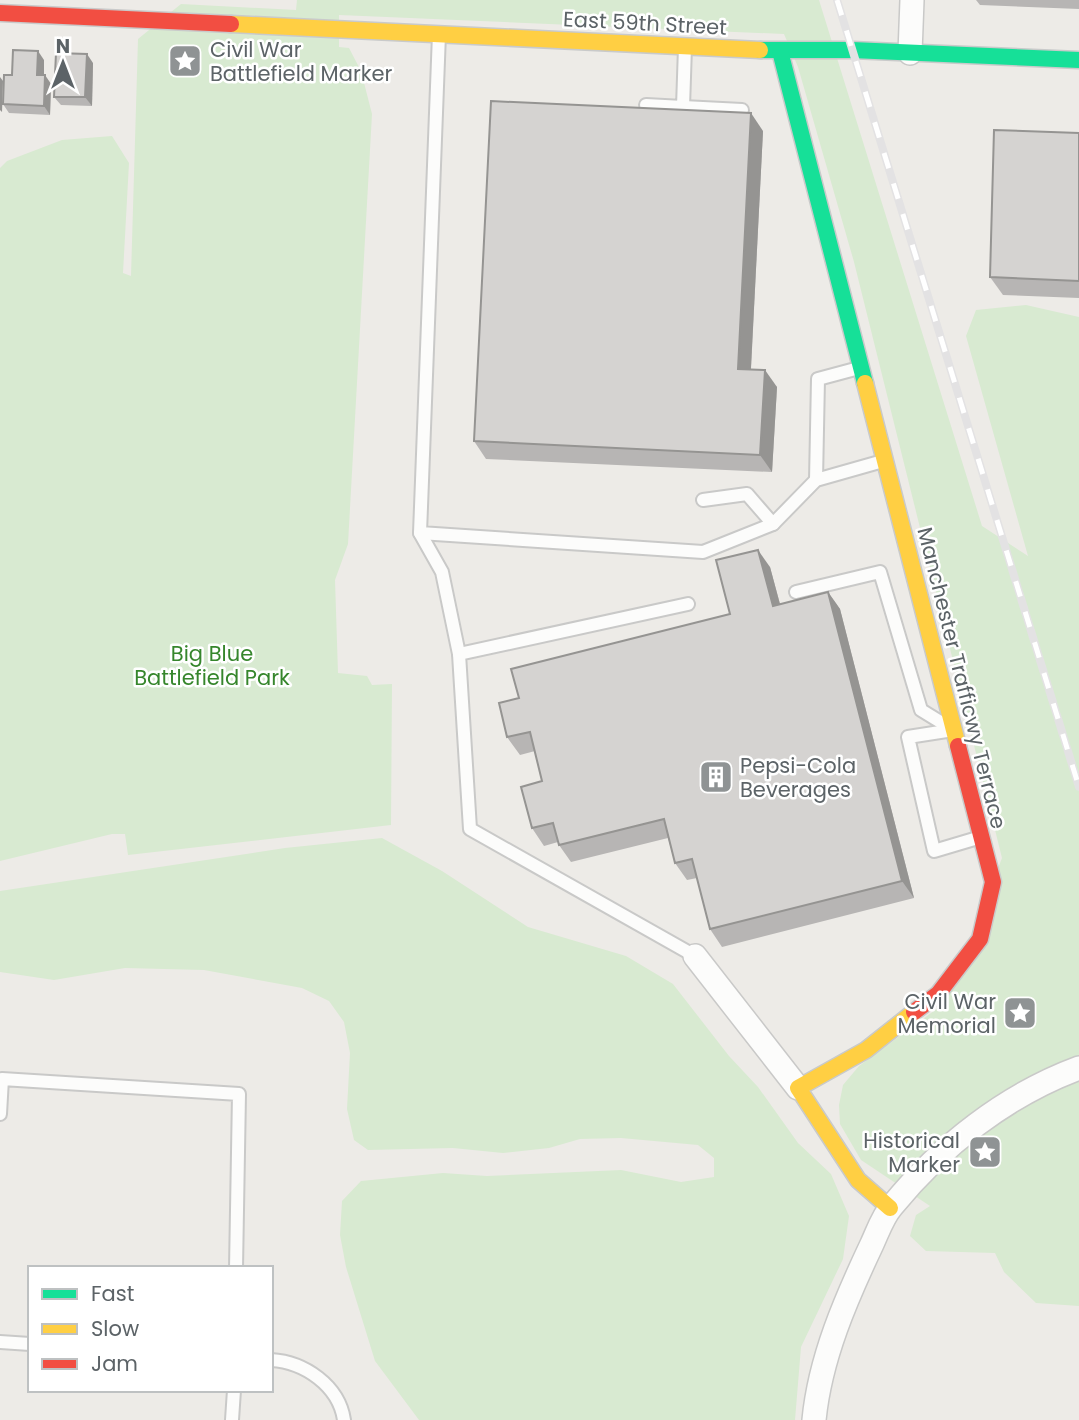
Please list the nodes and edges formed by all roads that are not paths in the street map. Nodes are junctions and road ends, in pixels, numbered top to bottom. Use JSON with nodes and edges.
{"nodes":[{"id":1,"x":912,"y":0,"type":"edge"},
{"id":2,"x":158,"y":10,"type":"edge"},
{"id":3,"x":0,"y":13,"type":"edge"},
{"id":4,"x":439,"y":34,"type":"junction"},
{"id":5,"x":685,"y":46,"type":"junction"},
{"id":6,"x":780,"y":51,"type":"junction"},
{"id":7,"x":910,"y":53,"type":"junction"},
{"id":8,"x":1079,"y":60,"type":"edge"},
{"id":9,"x":646,"y":105,"type":"edge"},
{"id":10,"x":683,"y":107,"type":"junction"},
{"id":11,"x":742,"y":110,"type":"edge"},
{"id":12,"x":860,"y":368,"type":"junction"},
{"id":13,"x":884,"y":461,"type":"junction"},
{"id":14,"x":816,"y":480,"type":"junction"},
{"id":15,"x":703,"y":500,"type":"dead end"},
{"id":16,"x":773,"y":524,"type":"junction"},
{"id":17,"x":419,"y":533,"type":"junction"},
{"id":18,"x":796,"y":592,"type":"dead end"},
{"id":19,"x":688,"y":604,"type":"dead end"},
{"id":20,"x":460,"y":654,"type":"junction"},
{"id":21,"x":953,"y":730,"type":"junction"},
{"id":22,"x":981,"y":837,"type":"junction"},
{"id":23,"x":695,"y":956,"type":"joint"},
{"id":24,"x":1079,"y":1068,"type":"edge"},
{"id":25,"x":798,"y":1088,"type":"junction"},
{"id":26,"x":0,"y":1114,"type":"edge"},
{"id":27,"x":890,"y":1208,"type":"junction"},
{"id":28,"x":236,"y":1266,"type":"edge"},
{"id":29,"x":0,"y":1342,"type":"edge"},
{"id":30,"x":28,"y":1344,"type":"edge"},
{"id":31,"x":273,"y":1361,"type":"edge"},
{"id":32,"x":234,"y":1392,"type":"edge"},
{"id":33,"x":232,"y":1420,"type":"edge"},
{"id":34,"x":344,"y":1420,"type":"edge"},
{"id":35,"x":814,"y":1420,"type":"edge"}],
"edges":[{"from":1,"to":7,"type":"street"},
{"from":2,"to":3,"type":"street","name":"East 59th Street"},
{"from":2,"to":4,"type":"street","name":"East 59th Street"},
{"from":4,"to":5,"type":"street","name":"East 59th Street"},
{"from":4,"to":17,"type":"lane"},
{"from":5,"to":6,"type":"street","name":"East 59th Street"},
{"from":5,"to":10,"type":"lane"},
{"from":6,"to":7,"type":"street","name":"East 59th Street"},
{"from":6,"to":12,"type":"street","name":"Manchester Trafficwy Terrace"},
{"from":7,"to":8,"type":"street","name":"East 59th Street"},
{"from":9,"to":10,"type":"lane"},
{"from":10,"to":11,"type":"lane"},
{"from":12,"to":13,"type":"street","name":"Manchester Trafficwy Terrace"},
{"from":12,"to":14,"type":"lane"},
{"from":13,"to":14,"type":"lane"},
{"from":13,"to":21,"type":"street","name":"Manchester Trafficwy Terrace"},
{"from":14,"to":16,"type":"lane"},
{"from":15,"to":16,"type":"lane"},
{"from":16,"to":17,"type":"lane"},
{"from":17,"to":20,"type":"lane"},
{"from":18,"to":21,"type":"lane"},
{"from":19,"to":20,"type":"lane"},
{"from":20,"to":23,"type":"lane"},
{"from":21,"to":22,"type":"street","name":"Manchester Trafficwy Terrace"},
{"from":21,"to":22,"type":"lane"},
{"from":22,"to":25,"type":"street","name":"Manchester Trafficwy Terrace"},
{"from":23,"to":25,"type":"street"},
{"from":24,"to":27,"type":"street"},
{"from":25,"to":27,"type":"street"},
{"from":26,"to":28,"type":"lane"},
{"from":27,"to":35,"type":"street"},
{"from":29,"to":30,"type":"lane"},
{"from":31,"to":34,"type":"lane"},
{"from":32,"to":33,"type":"lane"}]}
